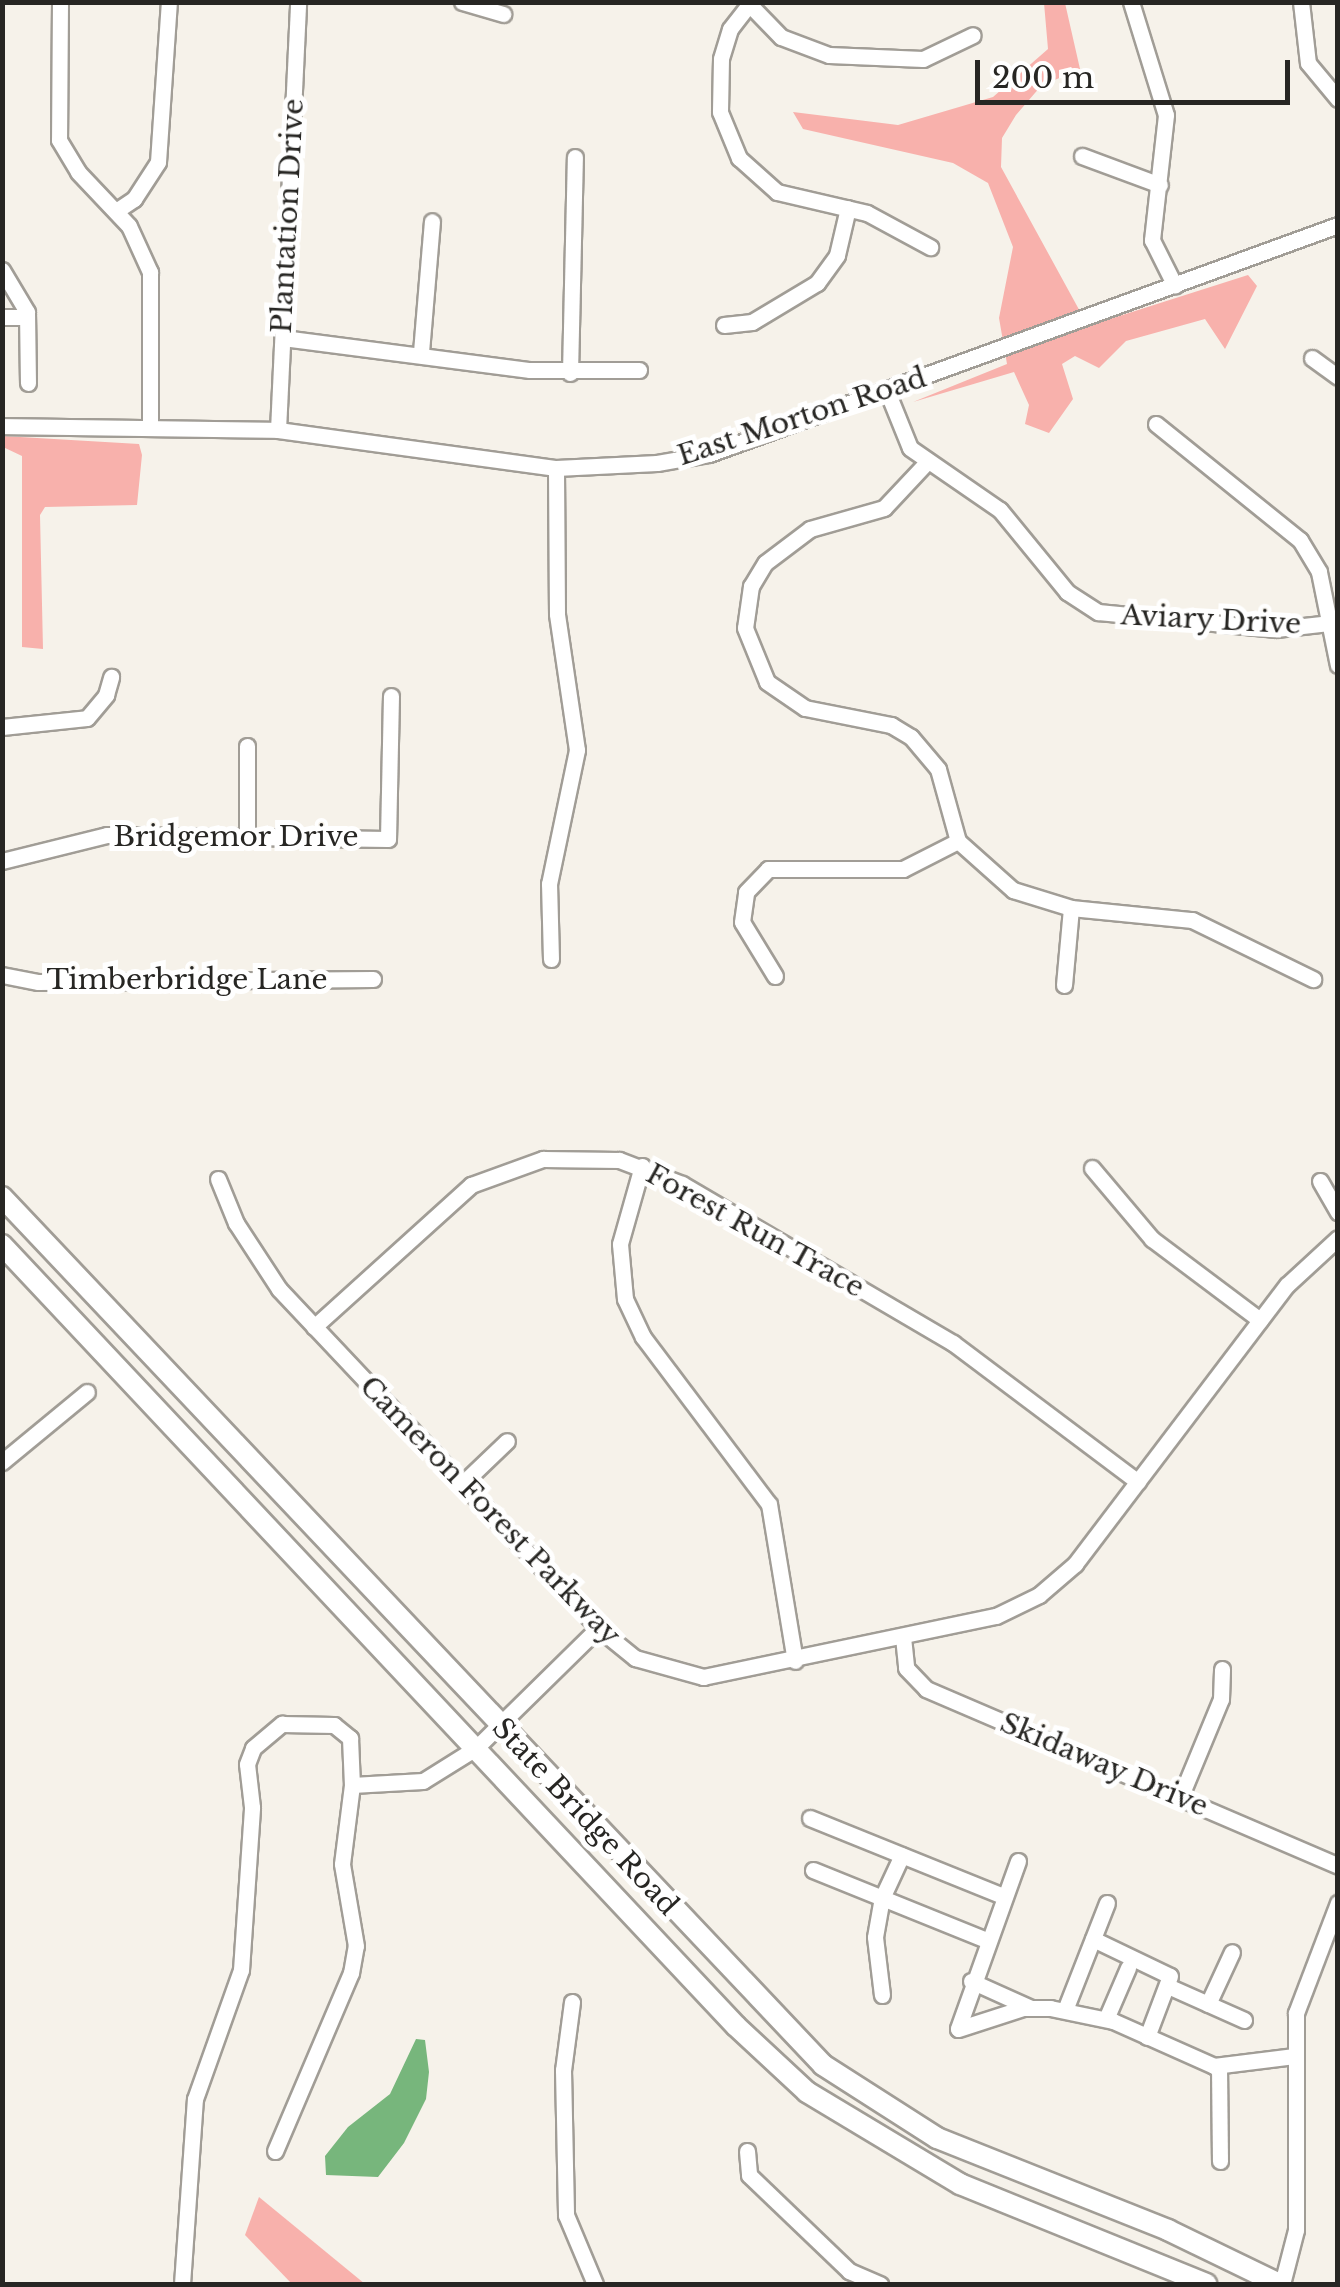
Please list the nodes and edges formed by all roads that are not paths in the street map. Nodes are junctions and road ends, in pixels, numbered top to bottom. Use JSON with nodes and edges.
{"nodes":[{"id":1,"x":60,"y":2,"type":"edge"},
{"id":2,"x":169,"y":2,"type":"edge"},
{"id":3,"x":298,"y":2,"type":"edge"},
{"id":4,"x":462,"y":2,"type":"edge"},
{"id":5,"x":1131,"y":2,"type":"edge"},
{"id":6,"x":1301,"y":2,"type":"edge"},
{"id":7,"x":750,"y":3,"type":"edge"},
{"id":8,"x":503,"y":14,"type":"dead end"},
{"id":9,"x":973,"y":35,"type":"dead end"},
{"id":10,"x":1338,"y":99,"type":"edge"},
{"id":11,"x":1082,"y":156,"type":"dead end"},
{"id":12,"x":576,"y":157,"type":"dead end"},
{"id":13,"x":1160,"y":184,"type":"junction"},
{"id":14,"x":848,"y":208,"type":"junction"},
{"id":15,"x":116,"y":212,"type":"junction"},
{"id":16,"x":432,"y":221,"type":"dead end"},
{"id":17,"x":1338,"y":224,"type":"edge"},
{"id":18,"x":930,"y":247,"type":"dead end"},
{"id":19,"x":2,"y":270,"type":"edge"},
{"id":20,"x":1175,"y":286,"type":"junction"},
{"id":21,"x":27,"y":317,"type":"junction"},
{"id":22,"x":2,"y":318,"type":"edge"},
{"id":23,"x":724,"y":325,"type":"dead end"},
{"id":24,"x":283,"y":338,"type":"junction"},
{"id":25,"x":421,"y":352,"type":"junction"},
{"id":26,"x":1312,"y":358,"type":"dead end"},
{"id":27,"x":639,"y":370,"type":"dead end"},
{"id":28,"x":570,"y":373,"type":"junction"},
{"id":29,"x":1338,"y":377,"type":"edge"},
{"id":30,"x":28,"y":382,"type":"dead end"},
{"id":31,"x":887,"y":391,"type":"junction"},
{"id":32,"x":1156,"y":424,"type":"dead end"},
{"id":33,"x":2,"y":426,"type":"edge"},
{"id":34,"x":150,"y":427,"type":"junction"},
{"id":35,"x":278,"y":430,"type":"junction"},
{"id":36,"x":928,"y":461,"type":"junction"},
{"id":37,"x":556,"y":468,"type":"junction"},
{"id":38,"x":1334,"y":622,"type":"edge"},
{"id":39,"x":1338,"y":665,"type":"edge"},
{"id":40,"x":111,"y":677,"type":"dead end"},
{"id":41,"x":391,"y":696,"type":"dead end"},
{"id":42,"x":2,"y":727,"type":"edge"},
{"id":43,"x":247,"y":746,"type":"dead end"},
{"id":44,"x":247,"y":835,"type":"junction"},
{"id":45,"x":958,"y":841,"type":"junction"},
{"id":46,"x":2,"y":861,"type":"edge"},
{"id":47,"x":1071,"y":908,"type":"junction"},
{"id":48,"x":551,"y":959,"type":"dead end"},
{"id":49,"x":2,"y":975,"type":"edge"},
{"id":50,"x":775,"y":976,"type":"dead end"},
{"id":51,"x":373,"y":979,"type":"dead end"},
{"id":52,"x":1313,"y":980,"type":"dead end"},
{"id":53,"x":1064,"y":985,"type":"dead end"},
{"id":54,"x":642,"y":1166,"type":"junction"},
{"id":55,"x":1092,"y":1168,"type":"dead end"},
{"id":56,"x":218,"y":1179,"type":"dead end"},
{"id":57,"x":1320,"y":1182,"type":"dead end"},
{"id":58,"x":2,"y":1196,"type":"edge"},
{"id":59,"x":1338,"y":1212,"type":"edge"},
{"id":60,"x":1338,"y":1238,"type":"edge"},
{"id":61,"x":2,"y":1245,"type":"edge"},
{"id":62,"x":1260,"y":1320,"type":"junction"},
{"id":63,"x":314,"y":1327,"type":"junction"},
{"id":64,"x":86,"y":1392,"type":"dead end"},
{"id":65,"x":508,"y":1442,"type":"dead end"},
{"id":66,"x":2,"y":1462,"type":"edge"},
{"id":67,"x":1138,"y":1482,"type":"junction"},
{"id":68,"x":462,"y":1484,"type":"junction"},
{"id":69,"x":598,"y":1628,"type":"junction"},
{"id":70,"x":902,"y":1637,"type":"junction"},
{"id":71,"x":795,"y":1660,"type":"junction"},
{"id":72,"x":1222,"y":1669,"type":"dead end"},
{"id":73,"x":497,"y":1724,"type":"junction"},
{"id":74,"x":470,"y":1752,"type":"junction"},
{"id":75,"x":352,"y":1785,"type":"junction"},
{"id":76,"x":1180,"y":1798,"type":"junction"},
{"id":77,"x":810,"y":1818,"type":"dead end"},
{"id":78,"x":902,"y":1855,"type":"junction"},
{"id":79,"x":1018,"y":1861,"type":"dead end"},
{"id":80,"x":1338,"y":1866,"type":"edge"},
{"id":81,"x":813,"y":1870,"type":"dead end"},
{"id":82,"x":1003,"y":1896,"type":"junction"},
{"id":83,"x":882,"y":1898,"type":"junction"},
{"id":84,"x":1107,"y":1903,"type":"dead end"},
{"id":85,"x":1338,"y":1903,"type":"edge"},
{"id":86,"x":1092,"y":1939,"type":"junction"},
{"id":87,"x":986,"y":1940,"type":"junction"},
{"id":88,"x":1232,"y":1952,"type":"dead end"},
{"id":89,"x":1128,"y":1968,"type":"dead end"},
{"id":90,"x":971,"y":1981,"type":"junction"},
{"id":91,"x":1170,"y":1987,"type":"junction"},
{"id":92,"x":882,"y":1996,"type":"dead end"},
{"id":93,"x":572,"y":2002,"type":"dead end"},
{"id":94,"x":1208,"y":2004,"type":"junction"},
{"id":95,"x":1031,"y":2008,"type":"junction"},
{"id":96,"x":1065,"y":2010,"type":"junction"},
{"id":97,"x":1106,"y":2018,"type":"junction"},
{"id":98,"x":1244,"y":2020,"type":"dead end"},
{"id":99,"x":1147,"y":2036,"type":"junction"},
{"id":100,"x":1294,"y":2056,"type":"junction"},
{"id":101,"x":1219,"y":2066,"type":"junction"},
{"id":102,"x":275,"y":2152,"type":"dead end"},
{"id":103,"x":747,"y":2152,"type":"dead end"},
{"id":104,"x":1220,"y":2161,"type":"dead end"},
{"id":105,"x":182,"y":2284,"type":"edge"},
{"id":106,"x":595,"y":2284,"type":"edge"},
{"id":107,"x":880,"y":2284,"type":"edge"},
{"id":108,"x":1206,"y":2284,"type":"edge"},
{"id":109,"x":1280,"y":2284,"type":"edge"}],
"edges":[{"from":1,"to":15,"type":"street"},
{"from":2,"to":15,"type":"street"},
{"from":3,"to":24,"type":"street","name":"Plantation Drive"},
{"from":4,"to":8,"type":"street"},
{"from":5,"to":13,"type":"street"},
{"from":6,"to":10,"type":"street"},
{"from":7,"to":9,"type":"street"},
{"from":7,"to":14,"type":"street"},
{"from":11,"to":13,"type":"street"},
{"from":12,"to":28,"type":"street"},
{"from":13,"to":20,"type":"street"},
{"from":14,"to":18,"type":"street"},
{"from":14,"to":23,"type":"street"},
{"from":15,"to":34,"type":"street"},
{"from":16,"to":25,"type":"street"},
{"from":17,"to":20,"type":"street","name":"East Morton Road"},
{"from":19,"to":21,"type":"street"},
{"from":20,"to":31,"type":"street","name":"East Morton Road"},
{"from":21,"to":22,"type":"street"},
{"from":21,"to":30,"type":"street"},
{"from":24,"to":25,"type":"street"},
{"from":24,"to":35,"type":"street","name":"Plantation Drive"},
{"from":25,"to":28,"type":"street"},
{"from":26,"to":29,"type":"street"},
{"from":27,"to":28,"type":"street"},
{"from":31,"to":36,"type":"street","name":"Aviary Drive"},
{"from":31,"to":37,"type":"street","name":"East Morton Road"},
{"from":32,"to":38,"type":"street"},
{"from":33,"to":34,"type":"street","name":"East Morton Road"},
{"from":34,"to":35,"type":"street","name":"East Morton Road"},
{"from":35,"to":37,"type":"street","name":"East Morton Road"},
{"from":36,"to":38,"type":"street","name":"Aviary Drive"},
{"from":36,"to":45,"type":"street"},
{"from":37,"to":48,"type":"street"},
{"from":38,"to":39,"type":"street"},
{"from":40,"to":42,"type":"street"},
{"from":41,"to":44,"type":"street","name":"Bridgemor Drive"},
{"from":43,"to":44,"type":"street"},
{"from":44,"to":46,"type":"street","name":"Bridgemor Drive"},
{"from":45,"to":47,"type":"street"},
{"from":45,"to":50,"type":"street"},
{"from":47,"to":52,"type":"street"},
{"from":47,"to":53,"type":"street"},
{"from":49,"to":51,"type":"street","name":"Timberbridge Lane"},
{"from":54,"to":63,"type":"street","name":"Forest Run Trace"},
{"from":54,"to":67,"type":"street","name":"Forest Run Trace"},
{"from":54,"to":71,"type":"street"},
{"from":55,"to":62,"type":"street"},
{"from":56,"to":63,"type":"street","name":"Cameron Forest Parkway"},
{"from":57,"to":59,"type":"street"},
{"from":58,"to":73,"type":"highway","name":"State Bridge Road"},
{"from":60,"to":62,"type":"street","name":"Cameron Forest Parkway"},
{"from":61,"to":74,"type":"highway","name":"State Bridge Road"},
{"from":62,"to":67,"type":"street","name":"Cameron Forest Parkway"},
{"from":63,"to":68,"type":"street","name":"Cameron Forest Parkway"},
{"from":64,"to":66,"type":"street"},
{"from":65,"to":68,"type":"street"},
{"from":67,"to":70,"type":"street","name":"Cameron Forest Parkway"},
{"from":68,"to":69,"type":"street","name":"Cameron Forest Parkway"},
{"from":69,"to":71,"type":"street","name":"Cameron Forest Parkway"},
{"from":69,"to":73,"type":"street"},
{"from":70,"to":71,"type":"street","name":"Cameron Forest Parkway"},
{"from":70,"to":76,"type":"street","name":"Skidaway Drive"},
{"from":72,"to":76,"type":"street"},
{"from":73,"to":74,"type":"street"},
{"from":73,"to":109,"type":"highway","name":"State Bridge Road"},
{"from":74,"to":75,"type":"street"},
{"from":74,"to":108,"type":"highway","name":"State Bridge Road"},
{"from":75,"to":102,"type":"street"},
{"from":75,"to":105,"type":"street"},
{"from":76,"to":80,"type":"street","name":"Skidaway Drive"},
{"from":77,"to":78,"type":"street"},
{"from":78,"to":82,"type":"street"},
{"from":78,"to":83,"type":"street"},
{"from":79,"to":82,"type":"street"},
{"from":81,"to":83,"type":"street"},
{"from":82,"to":87,"type":"street"},
{"from":83,"to":87,"type":"street"},
{"from":83,"to":92,"type":"street"},
{"from":84,"to":86,"type":"street"},
{"from":85,"to":100,"type":"street"},
{"from":86,"to":91,"type":"street"},
{"from":86,"to":96,"type":"street"},
{"from":87,"to":90,"type":"street"},
{"from":88,"to":94,"type":"street"},
{"from":89,"to":97,"type":"street"},
{"from":90,"to":95,"type":"street"},
{"from":90,"to":95,"type":"street"},
{"from":91,"to":94,"type":"street"},
{"from":91,"to":99,"type":"street"},
{"from":93,"to":106,"type":"street"},
{"from":94,"to":98,"type":"street"},
{"from":95,"to":96,"type":"street"},
{"from":96,"to":97,"type":"street"},
{"from":97,"to":99,"type":"street"},
{"from":99,"to":101,"type":"street"},
{"from":100,"to":101,"type":"street"},
{"from":100,"to":109,"type":"street"},
{"from":101,"to":104,"type":"street"},
{"from":103,"to":107,"type":"street"}]}
